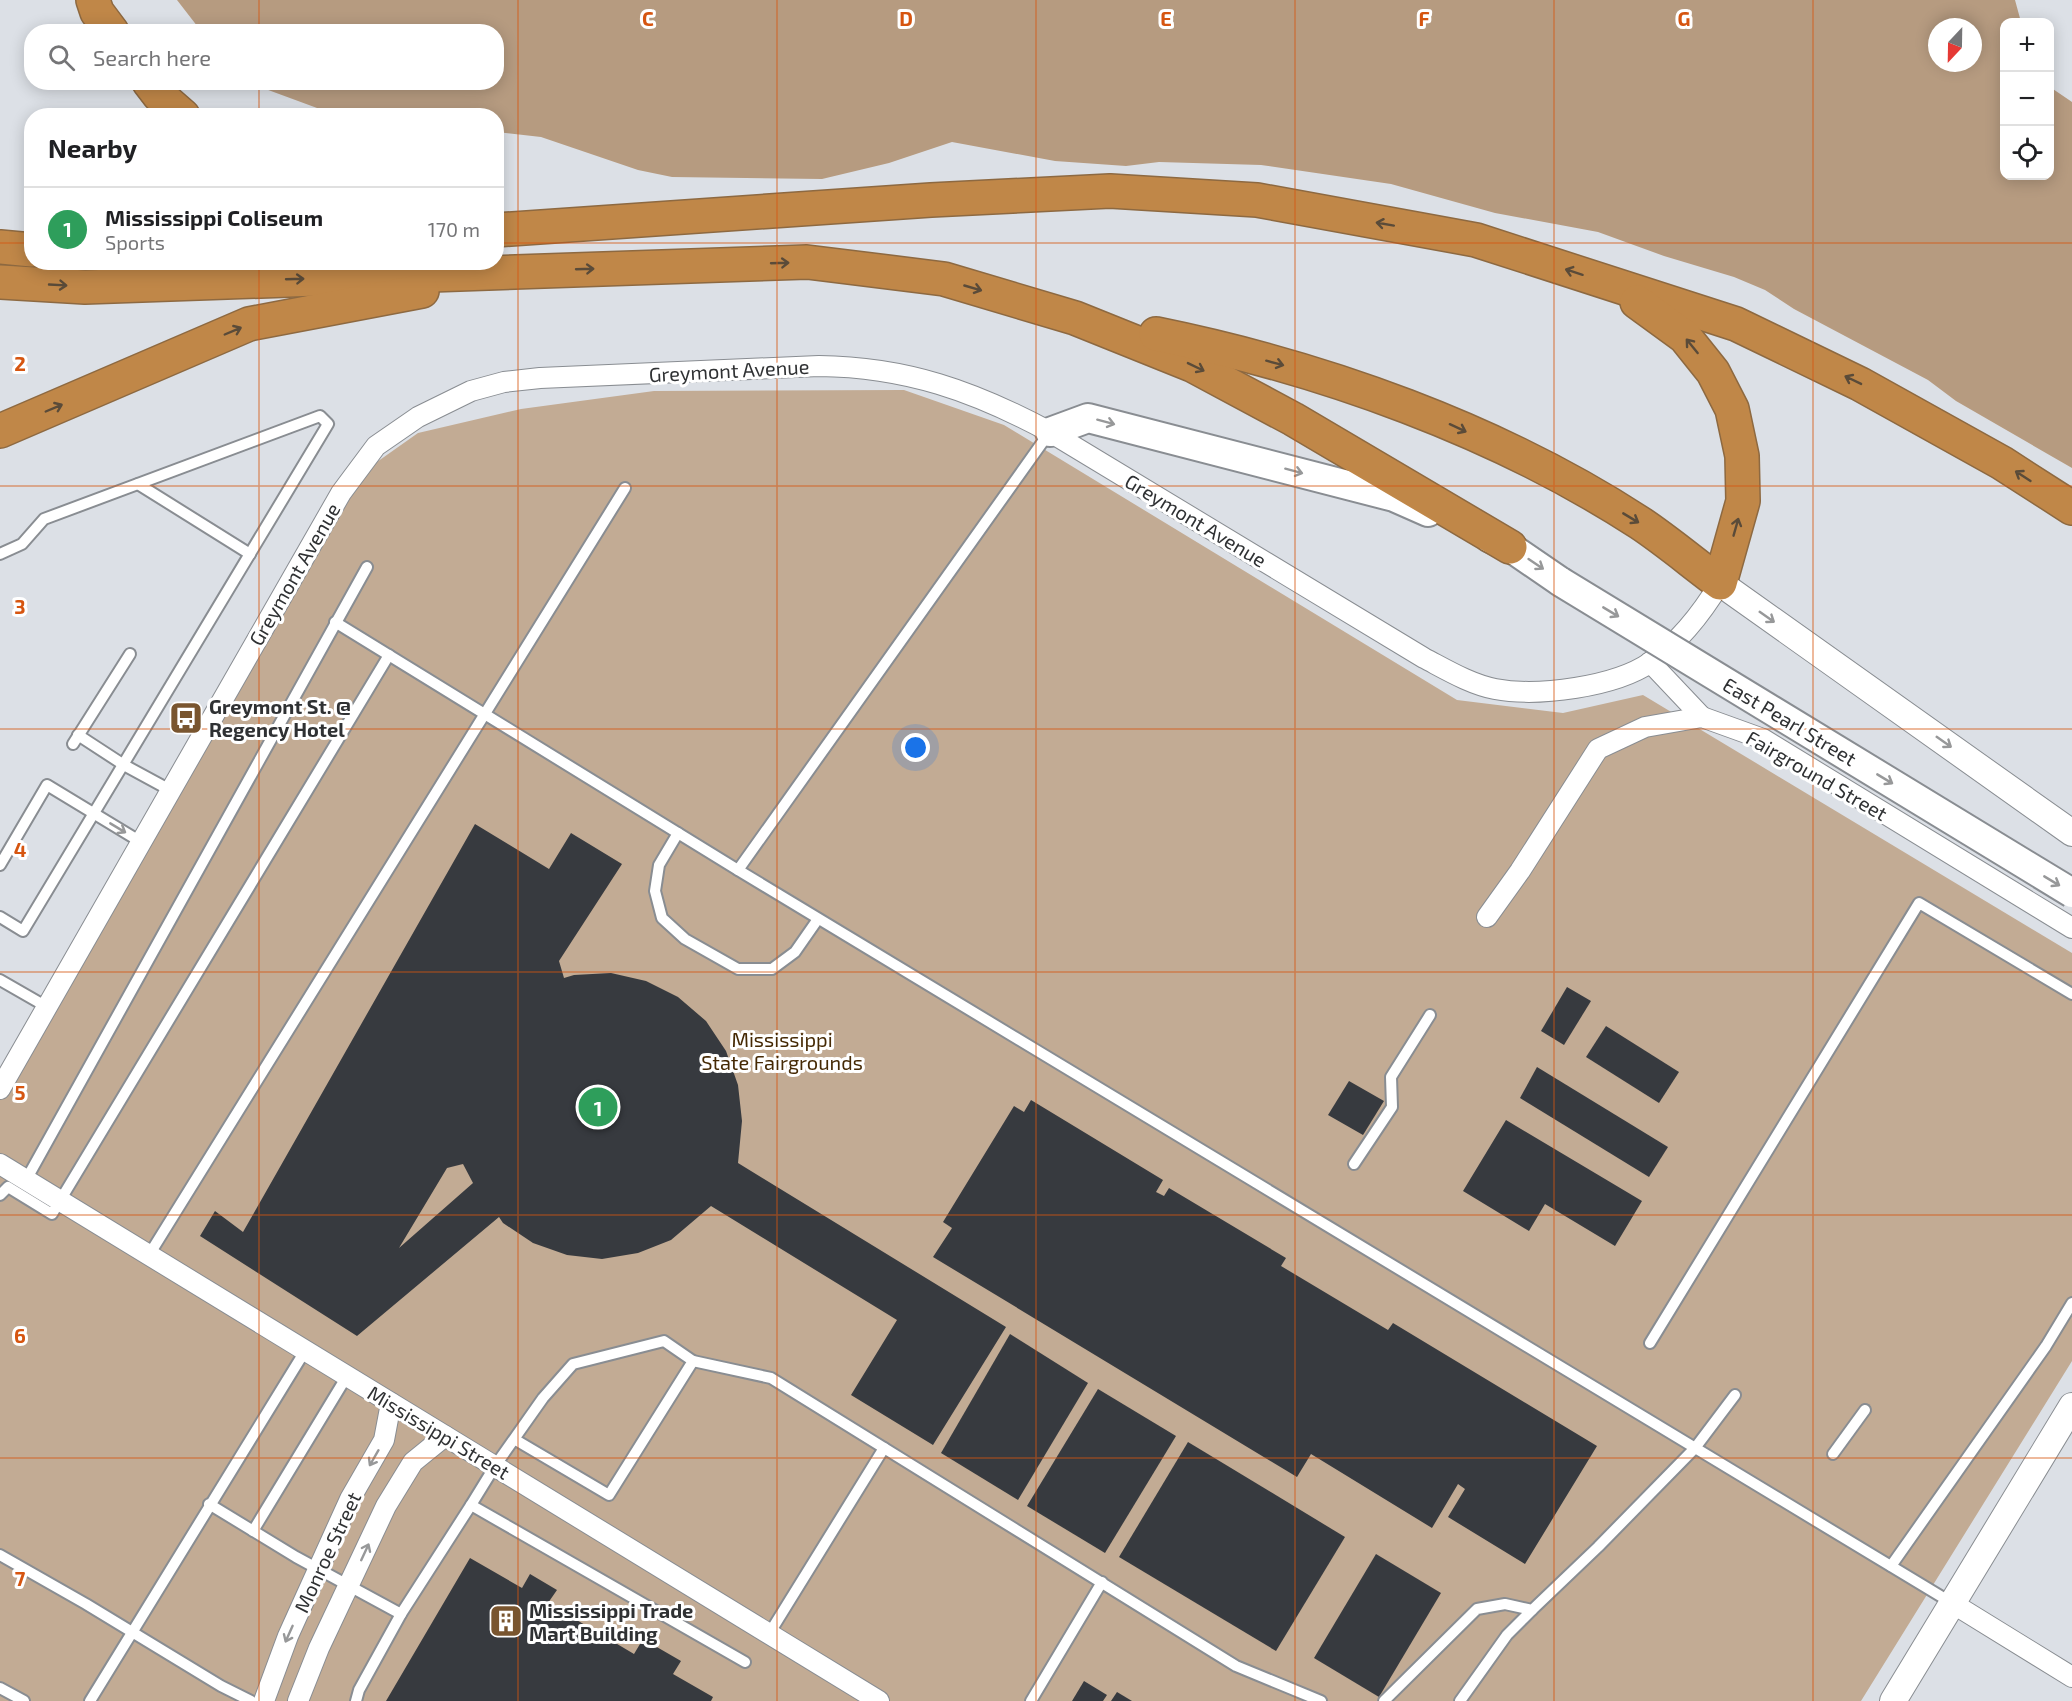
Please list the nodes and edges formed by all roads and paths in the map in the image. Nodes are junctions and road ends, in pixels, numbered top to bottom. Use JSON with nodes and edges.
{"nodes":[{"id":1,"x":93,"y":0,"type":"edge"},
{"id":2,"x":106,"y":24,"type":"edge"},
{"id":3,"x":155,"y":90,"type":"edge"},
{"id":4,"x":174,"y":108,"type":"edge"},
{"id":5,"x":504,"y":230,"type":"edge"},
{"id":6,"x":0,"y":247,"type":"edge"},
{"id":7,"x":24,"y":249,"type":"edge"},
{"id":8,"x":527,"y":271,"type":"junction"},
{"id":9,"x":0,"y":282,"type":"edge"},
{"id":10,"x":1612,"y":284,"type":"junction"},
{"id":11,"x":1075,"y":318,"type":"junction"},
{"id":12,"x":0,"y":431,"type":"edge"},
{"id":13,"x":1050,"y":432,"type":"junction"},
{"id":14,"x":138,"y":484,"type":"junction"},
{"id":15,"x":625,"y":488,"type":"dead end"},
{"id":16,"x":2072,"y":508,"type":"edge"},
{"id":17,"x":1510,"y":547,"type":"junction"},
{"id":18,"x":0,"y":554,"type":"edge"},
{"id":19,"x":250,"y":554,"type":"junction"},
{"id":20,"x":367,"y":567,"type":"dead end"},
{"id":21,"x":1720,"y":583,"type":"junction"},
{"id":22,"x":335,"y":622,"type":"junction"},
{"id":23,"x":130,"y":654,"type":"dead end"},
{"id":24,"x":389,"y":655,"type":"junction"},
{"id":25,"x":1650,"y":662,"type":"junction"},
{"id":26,"x":485,"y":715,"type":"junction"},
{"id":27,"x":1702,"y":717,"type":"junction"},
{"id":28,"x":124,"y":765,"type":"junction"},
{"id":29,"x":170,"y":790,"type":"junction"},
{"id":30,"x":95,"y":813,"type":"junction"},
{"id":31,"x":678,"y":833,"type":"junction"},
{"id":32,"x":2072,"y":833,"type":"edge"},
{"id":33,"x":141,"y":842,"type":"junction"},
{"id":34,"x":0,"y":865,"type":"edge"},
{"id":35,"x":738,"y":870,"type":"junction"},
{"id":36,"x":2072,"y":893,"type":"edge"},
{"id":37,"x":0,"y":917,"type":"edge"},
{"id":38,"x":1487,"y":917,"type":"dead end"},
{"id":39,"x":818,"y":919,"type":"junction"},
{"id":40,"x":2072,"y":928,"type":"edge"},
{"id":41,"x":0,"y":980,"type":"edge"},
{"id":42,"x":2072,"y":994,"type":"edge"},
{"id":43,"x":47,"y":1006,"type":"junction"},
{"id":44,"x":1430,"y":1015,"type":"dead end"},
{"id":45,"x":0,"y":1089,"type":"edge"},
{"id":46,"x":0,"y":1164,"type":"edge"},
{"id":47,"x":1354,"y":1164,"type":"dead end"},
{"id":48,"x":26,"y":1180,"type":"junction"},
{"id":49,"x":0,"y":1195,"type":"edge"},
{"id":50,"x":61,"y":1201,"type":"junction"},
{"id":51,"x":149,"y":1255,"type":"junction"},
{"id":52,"x":2072,"y":1303,"type":"edge"},
{"id":53,"x":1650,"y":1343,"type":"dead end"},
{"id":54,"x":305,"y":1351,"type":"junction"},
{"id":55,"x":693,"y":1361,"type":"junction"},
{"id":56,"x":347,"y":1376,"type":"junction"},
{"id":57,"x":1735,"y":1395,"type":"dead end"},
{"id":58,"x":391,"y":1403,"type":"junction"},
{"id":59,"x":2072,"y":1406,"type":"edge"},
{"id":60,"x":1865,"y":1410,"type":"dead end"},
{"id":61,"x":445,"y":1436,"type":"junction"},
{"id":62,"x":514,"y":1439,"type":"junction"},
{"id":63,"x":884,"y":1448,"type":"junction"},
{"id":64,"x":1695,"y":1448,"type":"junction"},
{"id":65,"x":1833,"y":1454,"type":"dead end"},
{"id":66,"x":495,"y":1466,"type":"junction"},
{"id":67,"x":209,"y":1503,"type":"junction"},
{"id":68,"x":471,"y":1505,"type":"junction"},
{"id":69,"x":253,"y":1531,"type":"junction"},
{"id":70,"x":0,"y":1555,"type":"edge"},
{"id":71,"x":1891,"y":1566,"type":"junction"},
{"id":72,"x":319,"y":1570,"type":"junction"},
{"id":73,"x":1102,"y":1582,"type":"junction"},
{"id":74,"x":349,"y":1586,"type":"junction"},
{"id":75,"x":1952,"y":1603,"type":"junction"},
{"id":76,"x":1532,"y":1610,"type":"junction"},
{"id":77,"x":402,"y":1614,"type":"junction"},
{"id":78,"x":131,"y":1631,"type":"junction"},
{"id":79,"x":769,"y":1634,"type":"junction"},
{"id":80,"x":745,"y":1662,"type":"dead end"},
{"id":81,"x":2072,"y":1677,"type":"edge"},
{"id":82,"x":0,"y":1688,"type":"edge"},
{"id":83,"x":24,"y":1701,"type":"edge"},
{"id":84,"x":90,"y":1701,"type":"edge"},
{"id":85,"x":251,"y":1701,"type":"edge"},
{"id":86,"x":264,"y":1701,"type":"edge"},
{"id":87,"x":298,"y":1701,"type":"edge"},
{"id":88,"x":356,"y":1701,"type":"edge"},
{"id":89,"x":879,"y":1701,"type":"edge"},
{"id":90,"x":1031,"y":1701,"type":"edge"},
{"id":91,"x":1321,"y":1701,"type":"edge"},
{"id":92,"x":1384,"y":1701,"type":"edge"},
{"id":93,"x":1460,"y":1701,"type":"edge"},
{"id":94,"x":1893,"y":1701,"type":"edge"}],
"edges":[{"from":1,"to":2,"type":"highway"},
{"from":3,"to":4,"type":"highway"},
{"from":10,"to":5,"type":"highway","one_way":true},
{"from":6,"to":7,"type":"highway"},
{"from":9,"to":8,"type":"highway","one_way":true},
{"from":8,"to":11,"type":"highway","one_way":true},
{"from":12,"to":8,"type":"highway","one_way":true},
{"from":16,"to":10,"type":"highway","one_way":true},
{"from":21,"to":10,"type":"highway","one_way":true},
{"from":11,"to":17,"type":"highway","one_way":true},
{"from":11,"to":21,"type":"highway","one_way":true},
{"from":13,"to":17,"type":"main road","name":"East Pearl Street","one_way":true},
{"from":13,"to":25,"type":"street","name":"Greymont Avenue"},
{"from":13,"to":29,"type":"street","name":"Greymont Avenue"},
{"from":13,"to":35,"type":"lane"},
{"from":14,"to":18,"type":"lane"},
{"from":14,"to":19,"type":"lane"},
{"from":14,"to":19,"type":"lane"},
{"from":15,"to":26,"type":"lane"},
{"from":17,"to":36,"type":"main road","name":"East Pearl Street","one_way":true,"bridge":true},
{"from":19,"to":28,"type":"lane"},
{"from":20,"to":22,"type":"lane"},
{"from":21,"to":25,"type":"street","name":"Greymont Avenue"},
{"from":21,"to":32,"type":"street","one_way":true},
{"from":22,"to":24,"type":"lane"},
{"from":22,"to":48,"type":"lane"},
{"from":23,"to":28,"type":"lane"},
{"from":24,"to":26,"type":"lane"},
{"from":24,"to":50,"type":"lane"},
{"from":25,"to":27,"type":"street"},
{"from":26,"to":31,"type":"lane"},
{"from":26,"to":51,"type":"lane"},
{"from":27,"to":38,"type":"street","name":"Fairground Street"},
{"from":27,"to":40,"type":"street","name":"Fairground Street"},
{"from":28,"to":29,"type":"lane"},
{"from":28,"to":30,"type":"lane"},
{"from":29,"to":33,"type":"street","name":"Greymont Avenue"},
{"from":30,"to":33,"type":"lane","one_way":true},
{"from":30,"to":34,"type":"lane"},
{"from":30,"to":37,"type":"lane"},
{"from":31,"to":35,"type":"lane"},
{"from":31,"to":39,"type":"lane"},
{"from":33,"to":43,"type":"street","name":"Greymont Avenue"},
{"from":35,"to":39,"type":"lane"},
{"from":39,"to":64,"type":"lane"},
{"from":41,"to":43,"type":"lane"},
{"from":42,"to":53,"type":"lane"},
{"from":43,"to":45,"type":"street","name":"Greymont Avenue"},
{"from":44,"to":47,"type":"lane"},
{"from":46,"to":48,"type":"street","name":"Mississippi Street"},
{"from":48,"to":50,"type":"street","name":"Mississippi Street"},
{"from":49,"to":50,"type":"lane"},
{"from":50,"to":51,"type":"street","name":"Mississippi Street"},
{"from":51,"to":54,"type":"street","name":"Mississippi Street"},
{"from":52,"to":71,"type":"lane"},
{"from":54,"to":56,"type":"street","name":"Mississippi Street"},
{"from":54,"to":67,"type":"lane"},
{"from":55,"to":62,"type":"lane"},
{"from":55,"to":62,"type":"lane"},
{"from":55,"to":63,"type":"lane"},
{"from":56,"to":58,"type":"street","name":"Mississippi Street"},
{"from":56,"to":69,"type":"lane"},
{"from":57,"to":64,"type":"lane"},
{"from":58,"to":61,"type":"street","name":"Mississippi Street"},
{"from":58,"to":72,"type":"street","name":"Monroe Street","one_way":true},
{"from":59,"to":75,"type":"street"},
{"from":60,"to":65,"type":"lane"},
{"from":61,"to":66,"type":"street","name":"Mississippi Street"},
{"from":74,"to":61,"type":"street","name":"Monroe Street","one_way":true},
{"from":62,"to":66,"type":"lane"},
{"from":63,"to":73,"type":"lane"},
{"from":63,"to":79,"type":"lane"},
{"from":64,"to":71,"type":"lane"},
{"from":64,"to":76,"type":"lane"},
{"from":66,"to":68,"type":"lane"},
{"from":66,"to":79,"type":"street","name":"Mississippi Street"},
{"from":67,"to":69,"type":"lane"},
{"from":67,"to":78,"type":"lane"},
{"from":68,"to":77,"type":"lane"},
{"from":68,"to":80,"type":"lane"},
{"from":69,"to":72,"type":"lane"},
{"from":70,"to":78,"type":"lane"},
{"from":71,"to":75,"type":"lane"},
{"from":72,"to":74,"type":"lane"},
{"from":72,"to":86,"type":"street","name":"Monroe Street","one_way":true},
{"from":73,"to":90,"type":"lane"},
{"from":73,"to":91,"type":"lane"},
{"from":74,"to":77,"type":"lane"},
{"from":74,"to":87,"type":"street","name":"Monroe Street"},
{"from":75,"to":81,"type":"street"},
{"from":75,"to":94,"type":"street"},
{"from":76,"to":92,"type":"lane"},
{"from":76,"to":93,"type":"lane"},
{"from":77,"to":88,"type":"lane"},
{"from":78,"to":84,"type":"lane"},
{"from":78,"to":85,"type":"lane"},
{"from":79,"to":89,"type":"street","name":"Mississippi Street"},
{"from":82,"to":83,"type":"lane"}]}
